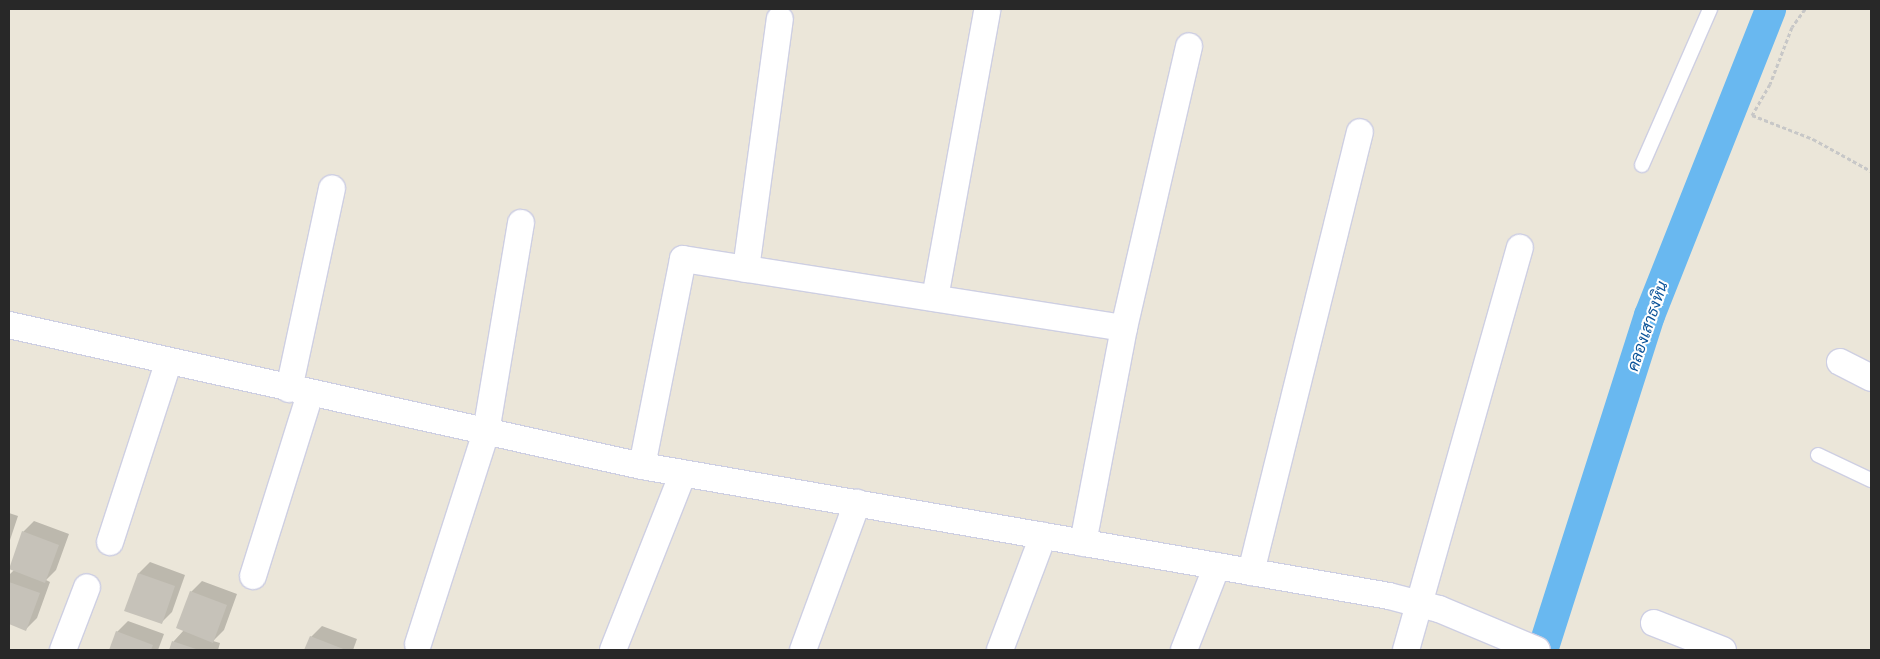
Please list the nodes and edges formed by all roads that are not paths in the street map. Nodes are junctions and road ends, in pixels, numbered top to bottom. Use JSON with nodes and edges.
{"nodes":[{"id":1,"x":1710,"y":9,"type":"edge"},
{"id":2,"x":987,"y":11,"type":"dead end"},
{"id":3,"x":780,"y":19,"type":"dead end"},
{"id":4,"x":1189,"y":46,"type":"dead end"},
{"id":5,"x":1360,"y":132,"type":"dead end"},
{"id":6,"x":1642,"y":165,"type":"dead end"},
{"id":7,"x":332,"y":190,"type":"dead end"},
{"id":8,"x":521,"y":223,"type":"dead end"},
{"id":9,"x":1520,"y":248,"type":"dead end"},
{"id":10,"x":746,"y":269,"type":"junction"},
{"id":11,"x":934,"y":298,"type":"junction"},
{"id":12,"x":9,"y":325,"type":"edge"},
{"id":13,"x":1124,"y":328,"type":"junction"},
{"id":14,"x":1840,"y":362,"type":"dead end"},
{"id":15,"x":168,"y":363,"type":"junction"},
{"id":16,"x":1871,"y":378,"type":"edge"},
{"id":17,"x":300,"y":392,"type":"junction"},
{"id":18,"x":486,"y":432,"type":"junction"},
{"id":19,"x":1818,"y":455,"type":"dead end"},
{"id":20,"x":642,"y":466,"type":"junction"},
{"id":21,"x":683,"y":473,"type":"junction"},
{"id":22,"x":1871,"y":480,"type":"edge"},
{"id":23,"x":856,"y":503,"type":"junction"},
{"id":24,"x":1043,"y":536,"type":"junction"},
{"id":25,"x":110,"y":542,"type":"dead end"},
{"id":26,"x":1083,"y":543,"type":"junction"},
{"id":27,"x":1217,"y":566,"type":"junction"},
{"id":28,"x":1251,"y":572,"type":"junction"},
{"id":29,"x":253,"y":576,"type":"dead end"},
{"id":30,"x":86,"y":587,"type":"dead end"},
{"id":31,"x":1420,"y":605,"type":"junction"},
{"id":32,"x":1654,"y":622,"type":"dead end"},
{"id":33,"x":418,"y":644,"type":"dead end"},
{"id":34,"x":1527,"y":646,"type":"edge"},
{"id":35,"x":63,"y":650,"type":"edge"},
{"id":36,"x":613,"y":650,"type":"edge"},
{"id":37,"x":803,"y":650,"type":"edge"},
{"id":38,"x":1000,"y":650,"type":"edge"},
{"id":39,"x":1184,"y":650,"type":"edge"},
{"id":40,"x":1406,"y":650,"type":"edge"},
{"id":41,"x":1722,"y":650,"type":"edge"}],
"edges":[{"from":1,"to":6,"type":"lane"},
{"from":2,"to":11,"type":"street"},
{"from":3,"to":10,"type":"street"},
{"from":4,"to":13,"type":"street"},
{"from":5,"to":28,"type":"street"},
{"from":7,"to":17,"type":"street"},
{"from":8,"to":18,"type":"street"},
{"from":9,"to":31,"type":"street"},
{"from":10,"to":11,"type":"street"},
{"from":10,"to":20,"type":"street"},
{"from":11,"to":13,"type":"street"},
{"from":12,"to":15,"type":"street"},
{"from":13,"to":26,"type":"street"},
{"from":14,"to":16,"type":"street"},
{"from":15,"to":17,"type":"street"},
{"from":15,"to":25,"type":"street"},
{"from":17,"to":18,"type":"street"},
{"from":17,"to":29,"type":"street"},
{"from":18,"to":20,"type":"street"},
{"from":18,"to":33,"type":"street"},
{"from":19,"to":22,"type":"lane"},
{"from":20,"to":21,"type":"street"},
{"from":21,"to":23,"type":"street"},
{"from":21,"to":36,"type":"street"},
{"from":23,"to":24,"type":"street"},
{"from":23,"to":37,"type":"street"},
{"from":24,"to":26,"type":"street"},
{"from":24,"to":38,"type":"street"},
{"from":26,"to":27,"type":"street"},
{"from":27,"to":28,"type":"street"},
{"from":27,"to":39,"type":"street"},
{"from":28,"to":31,"type":"street"},
{"from":30,"to":35,"type":"street"},
{"from":31,"to":34,"type":"street"},
{"from":31,"to":40,"type":"street"},
{"from":32,"to":41,"type":"street"}]}
